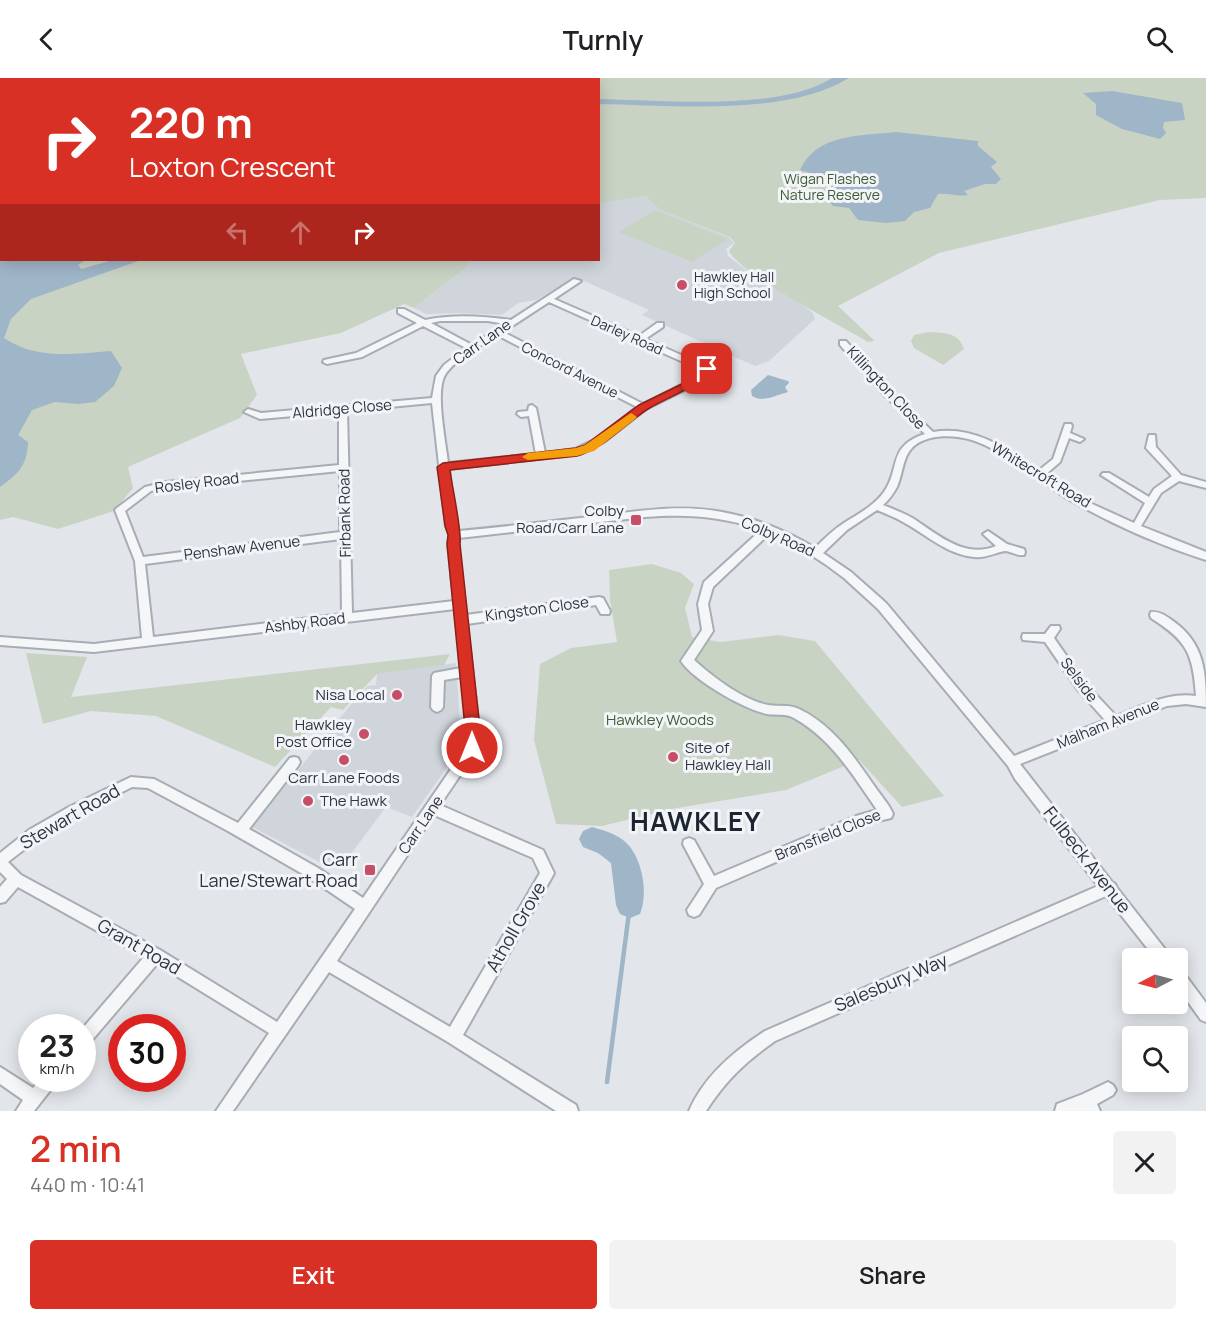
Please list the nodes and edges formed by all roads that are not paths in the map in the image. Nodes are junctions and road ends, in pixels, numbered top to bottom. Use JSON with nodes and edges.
{"nodes":[{"id":1,"x":577,"y":281,"type":"dead end"},
{"id":2,"x":548,"y":299,"type":"junction"},
{"id":3,"x":401,"y":311,"type":"dead end"},
{"id":4,"x":510,"y":322,"type":"junction"},
{"id":5,"x":423,"y":323,"type":"junction"},
{"id":6,"x":660,"y":325,"type":"dead end"},
{"id":7,"x":497,"y":332,"type":"junction"},
{"id":8,"x":639,"y":340,"type":"junction"},
{"id":9,"x":843,"y":343,"type":"dead end"},
{"id":10,"x":472,"y":348,"type":"junction"},
{"id":11,"x":722,"y":356,"type":"dead end"},
{"id":12,"x":327,"y":362,"type":"dead end"},
{"id":13,"x":707,"y":369,"type":"junction"},
{"id":14,"x":436,"y":400,"type":"junction"},
{"id":15,"x":643,"y":407,"type":"junction"},
{"id":16,"x":343,"y":409,"type":"junction"},
{"id":17,"x":248,"y":412,"type":"dead end"},
{"id":18,"x":521,"y":414,"type":"dead end"},
{"id":19,"x":929,"y":433,"type":"junction"},
{"id":20,"x":1152,"y":437,"type":"dead end"},
{"id":21,"x":1080,"y":439,"type":"dead end"},
{"id":22,"x":541,"y":455,"type":"junction"},
{"id":23,"x":443,"y":467,"type":"junction"},
{"id":24,"x":343,"y":468,"type":"junction"},
{"id":25,"x":1039,"y":475,"type":"junction"},
{"id":26,"x":1106,"y":475,"type":"dead end"},
{"id":27,"x":1178,"y":477,"type":"junction"},
{"id":28,"x":1206,"y":485,"type":"edge"},
{"id":29,"x":1150,"y":502,"type":"junction"},
{"id":30,"x":878,"y":506,"type":"junction"},
{"id":31,"x":768,"y":529,"type":"junction"},
{"id":32,"x":1135,"y":529,"type":"junction"},
{"id":33,"x":988,"y":534,"type":"dead end"},
{"id":34,"x":345,"y":535,"type":"junction"},
{"id":35,"x":454,"y":535,"type":"junction"},
{"id":36,"x":1003,"y":548,"type":"junction"},
{"id":37,"x":817,"y":552,"type":"junction"},
{"id":38,"x":1020,"y":552,"type":"dead end"},
{"id":39,"x":1206,"y":556,"type":"edge"},
{"id":40,"x":140,"y":561,"type":"junction"},
{"id":41,"x":460,"y":604,"type":"junction"},
{"id":42,"x":605,"y":611,"type":"dead end"},
{"id":43,"x":1155,"y":615,"type":"dead end"},
{"id":44,"x":347,"y":618,"type":"junction"},
{"id":45,"x":463,"y":620,"type":"junction"},
{"id":46,"x":1027,"y":637,"type":"dead end"},
{"id":47,"x":0,"y":641,"type":"edge"},
{"id":48,"x":148,"y":641,"type":"junction"},
{"id":49,"x":468,"y":672,"type":"junction"},
{"id":50,"x":1204,"y":701,"type":"edge"},
{"id":51,"x":437,"y":707,"type":"dead end"},
{"id":52,"x":1112,"y":720,"type":"junction"},
{"id":53,"x":294,"y":762,"type":"dead end"},
{"id":54,"x":1012,"y":762,"type":"junction"},
{"id":55,"x":432,"y":808,"type":"junction"},
{"id":56,"x":240,"y":830,"type":"junction"},
{"id":57,"x":689,"y":844,"type":"dead end"},
{"id":58,"x":0,"y":862,"type":"edge"},
{"id":59,"x":16,"y":879,"type":"junction"},
{"id":60,"x":711,"y":884,"type":"junction"},
{"id":61,"x":1110,"y":888,"type":"junction"},
{"id":62,"x":0,"y":897,"type":"edge"},
{"id":63,"x":364,"y":907,"type":"junction"},
{"id":64,"x":694,"y":910,"type":"dead end"},
{"id":65,"x":1155,"y":948,"type":"edge"},
{"id":66,"x":155,"y":955,"type":"junction"},
{"id":67,"x":327,"y":963,"type":"junction"},
{"id":68,"x":1188,"y":991,"type":"edge"},
{"id":69,"x":1206,"y":1015,"type":"edge"},
{"id":70,"x":96,"y":1025,"type":"edge"},
{"id":71,"x":279,"y":1030,"type":"junction"},
{"id":72,"x":453,"y":1037,"type":"junction"},
{"id":73,"x":0,"y":1075,"type":"edge"},
{"id":74,"x":1108,"y":1090,"type":"dead end"},
{"id":75,"x":40,"y":1092,"type":"edge"},
{"id":76,"x":29,"y":1105,"type":"edge"},
{"id":77,"x":1089,"y":1106,"type":"edge"},
{"id":78,"x":1062,"y":1109,"type":"dead end"},
{"id":79,"x":224,"y":1111,"type":"edge"},
{"id":80,"x":570,"y":1111,"type":"edge"},
{"id":81,"x":697,"y":1111,"type":"edge"}],
"edges":[{"from":1,"to":2,"type":"street","name":"Carr Lane"},
{"from":2,"to":4,"type":"street","name":"Carr Lane"},
{"from":2,"to":8,"type":"street","name":"Darley Road"},
{"from":3,"to":5,"type":"street"},
{"from":4,"to":5,"type":"street"},
{"from":4,"to":7,"type":"street","name":"Carr Lane"},
{"from":5,"to":10,"type":"street"},
{"from":5,"to":12,"type":"street"},
{"from":6,"to":8,"type":"street"},
{"from":7,"to":10,"type":"street","name":"Carr Lane"},
{"from":7,"to":15,"type":"street","name":"Concord Avenue"},
{"from":8,"to":13,"type":"street","name":"Darley Road"},
{"from":9,"to":19,"type":"street","name":"Killington Close"},
{"from":10,"to":14,"type":"street","name":"Carr Lane"},
{"from":11,"to":13,"type":"street"},
{"from":13,"to":15,"type":"street"},
{"from":14,"to":16,"type":"street","name":"Aldridge Close"},
{"from":14,"to":23,"type":"street","name":"Carr Lane"},
{"from":15,"to":22,"type":"street"},
{"from":16,"to":17,"type":"street","name":"Aldridge Close"},
{"from":16,"to":24,"type":"street","name":"Firbank Road"},
{"from":18,"to":22,"type":"street"},
{"from":19,"to":25,"type":"street","name":"Whitecroft Road"},
{"from":19,"to":30,"type":"street"},
{"from":20,"to":27,"type":"street"},
{"from":21,"to":25,"type":"street"},
{"from":22,"to":23,"type":"street"},
{"from":23,"to":35,"type":"street","name":"Carr Lane"},
{"from":24,"to":34,"type":"street","name":"Firbank Road"},
{"from":24,"to":40,"type":"street","name":"Rosley Road"},
{"from":25,"to":32,"type":"street","name":"Whitecroft Road"},
{"from":26,"to":29,"type":"street"},
{"from":27,"to":28,"type":"street"},
{"from":27,"to":29,"type":"street"},
{"from":29,"to":32,"type":"street"},
{"from":30,"to":36,"type":"street"},
{"from":30,"to":37,"type":"street"},
{"from":31,"to":35,"type":"street","name":"Colby Road"},
{"from":31,"to":37,"type":"street","name":"Colby Road"},
{"from":31,"to":60,"type":"street","name":"Bransfield Close"},
{"from":32,"to":39,"type":"street","name":"Whitecroft Road"},
{"from":33,"to":36,"type":"street"},
{"from":34,"to":40,"type":"street","name":"Penshaw Avenue"},
{"from":34,"to":44,"type":"street","name":"Firbank Road"},
{"from":35,"to":41,"type":"street","name":"Carr Lane"},
{"from":36,"to":38,"type":"street"},
{"from":37,"to":54,"type":"street","name":"Colby Road"},
{"from":40,"to":48,"type":"street","name":"Rosley Road"},
{"from":41,"to":44,"type":"street","name":"Ashby Road"},
{"from":41,"to":45,"type":"street","name":"Carr Lane"},
{"from":42,"to":45,"type":"street","name":"Kingston Close"},
{"from":43,"to":50,"type":"street"},
{"from":44,"to":48,"type":"street","name":"Ashby Road"},
{"from":45,"to":49,"type":"street","name":"Carr Lane"},
{"from":46,"to":52,"type":"street","name":"Selside"},
{"from":47,"to":48,"type":"street","name":"Ashby Road"},
{"from":49,"to":51,"type":"street"},
{"from":49,"to":55,"type":"street","name":"Carr Lane"},
{"from":50,"to":52,"type":"street","name":"Malham Avenue"},
{"from":52,"to":54,"type":"street","name":"Malham Avenue"},
{"from":53,"to":56,"type":"street"},
{"from":54,"to":61,"type":"street","name":"Fulbeck Avenue"},
{"from":55,"to":63,"type":"street","name":"Carr Lane"},
{"from":55,"to":72,"type":"street","name":"Atholl Grove"},
{"from":56,"to":58,"type":"street","name":"Stewart Road"},
{"from":56,"to":63,"type":"street","name":"Stewart Road"},
{"from":57,"to":60,"type":"street"},
{"from":58,"to":59,"type":"street","name":"Grant Road"},
{"from":59,"to":62,"type":"street"},
{"from":59,"to":66,"type":"street","name":"Grant Road"},
{"from":60,"to":64,"type":"street"},
{"from":61,"to":65,"type":"street","name":"Fulbeck Avenue"},
{"from":61,"to":81,"type":"street","name":"Salesbury Way"},
{"from":63,"to":67,"type":"street","name":"Carr Lane"},
{"from":66,"to":70,"type":"street"},
{"from":66,"to":71,"type":"street","name":"Grant Road"},
{"from":67,"to":71,"type":"street","name":"Carr Lane"},
{"from":67,"to":72,"type":"street"},
{"from":68,"to":69,"type":"street"},
{"from":71,"to":79,"type":"street","name":"Carr Lane"},
{"from":72,"to":80,"type":"street"},
{"from":73,"to":76,"type":"street"},
{"from":74,"to":77,"type":"street"},
{"from":75,"to":76,"type":"street"},
{"from":77,"to":78,"type":"street"}]}
